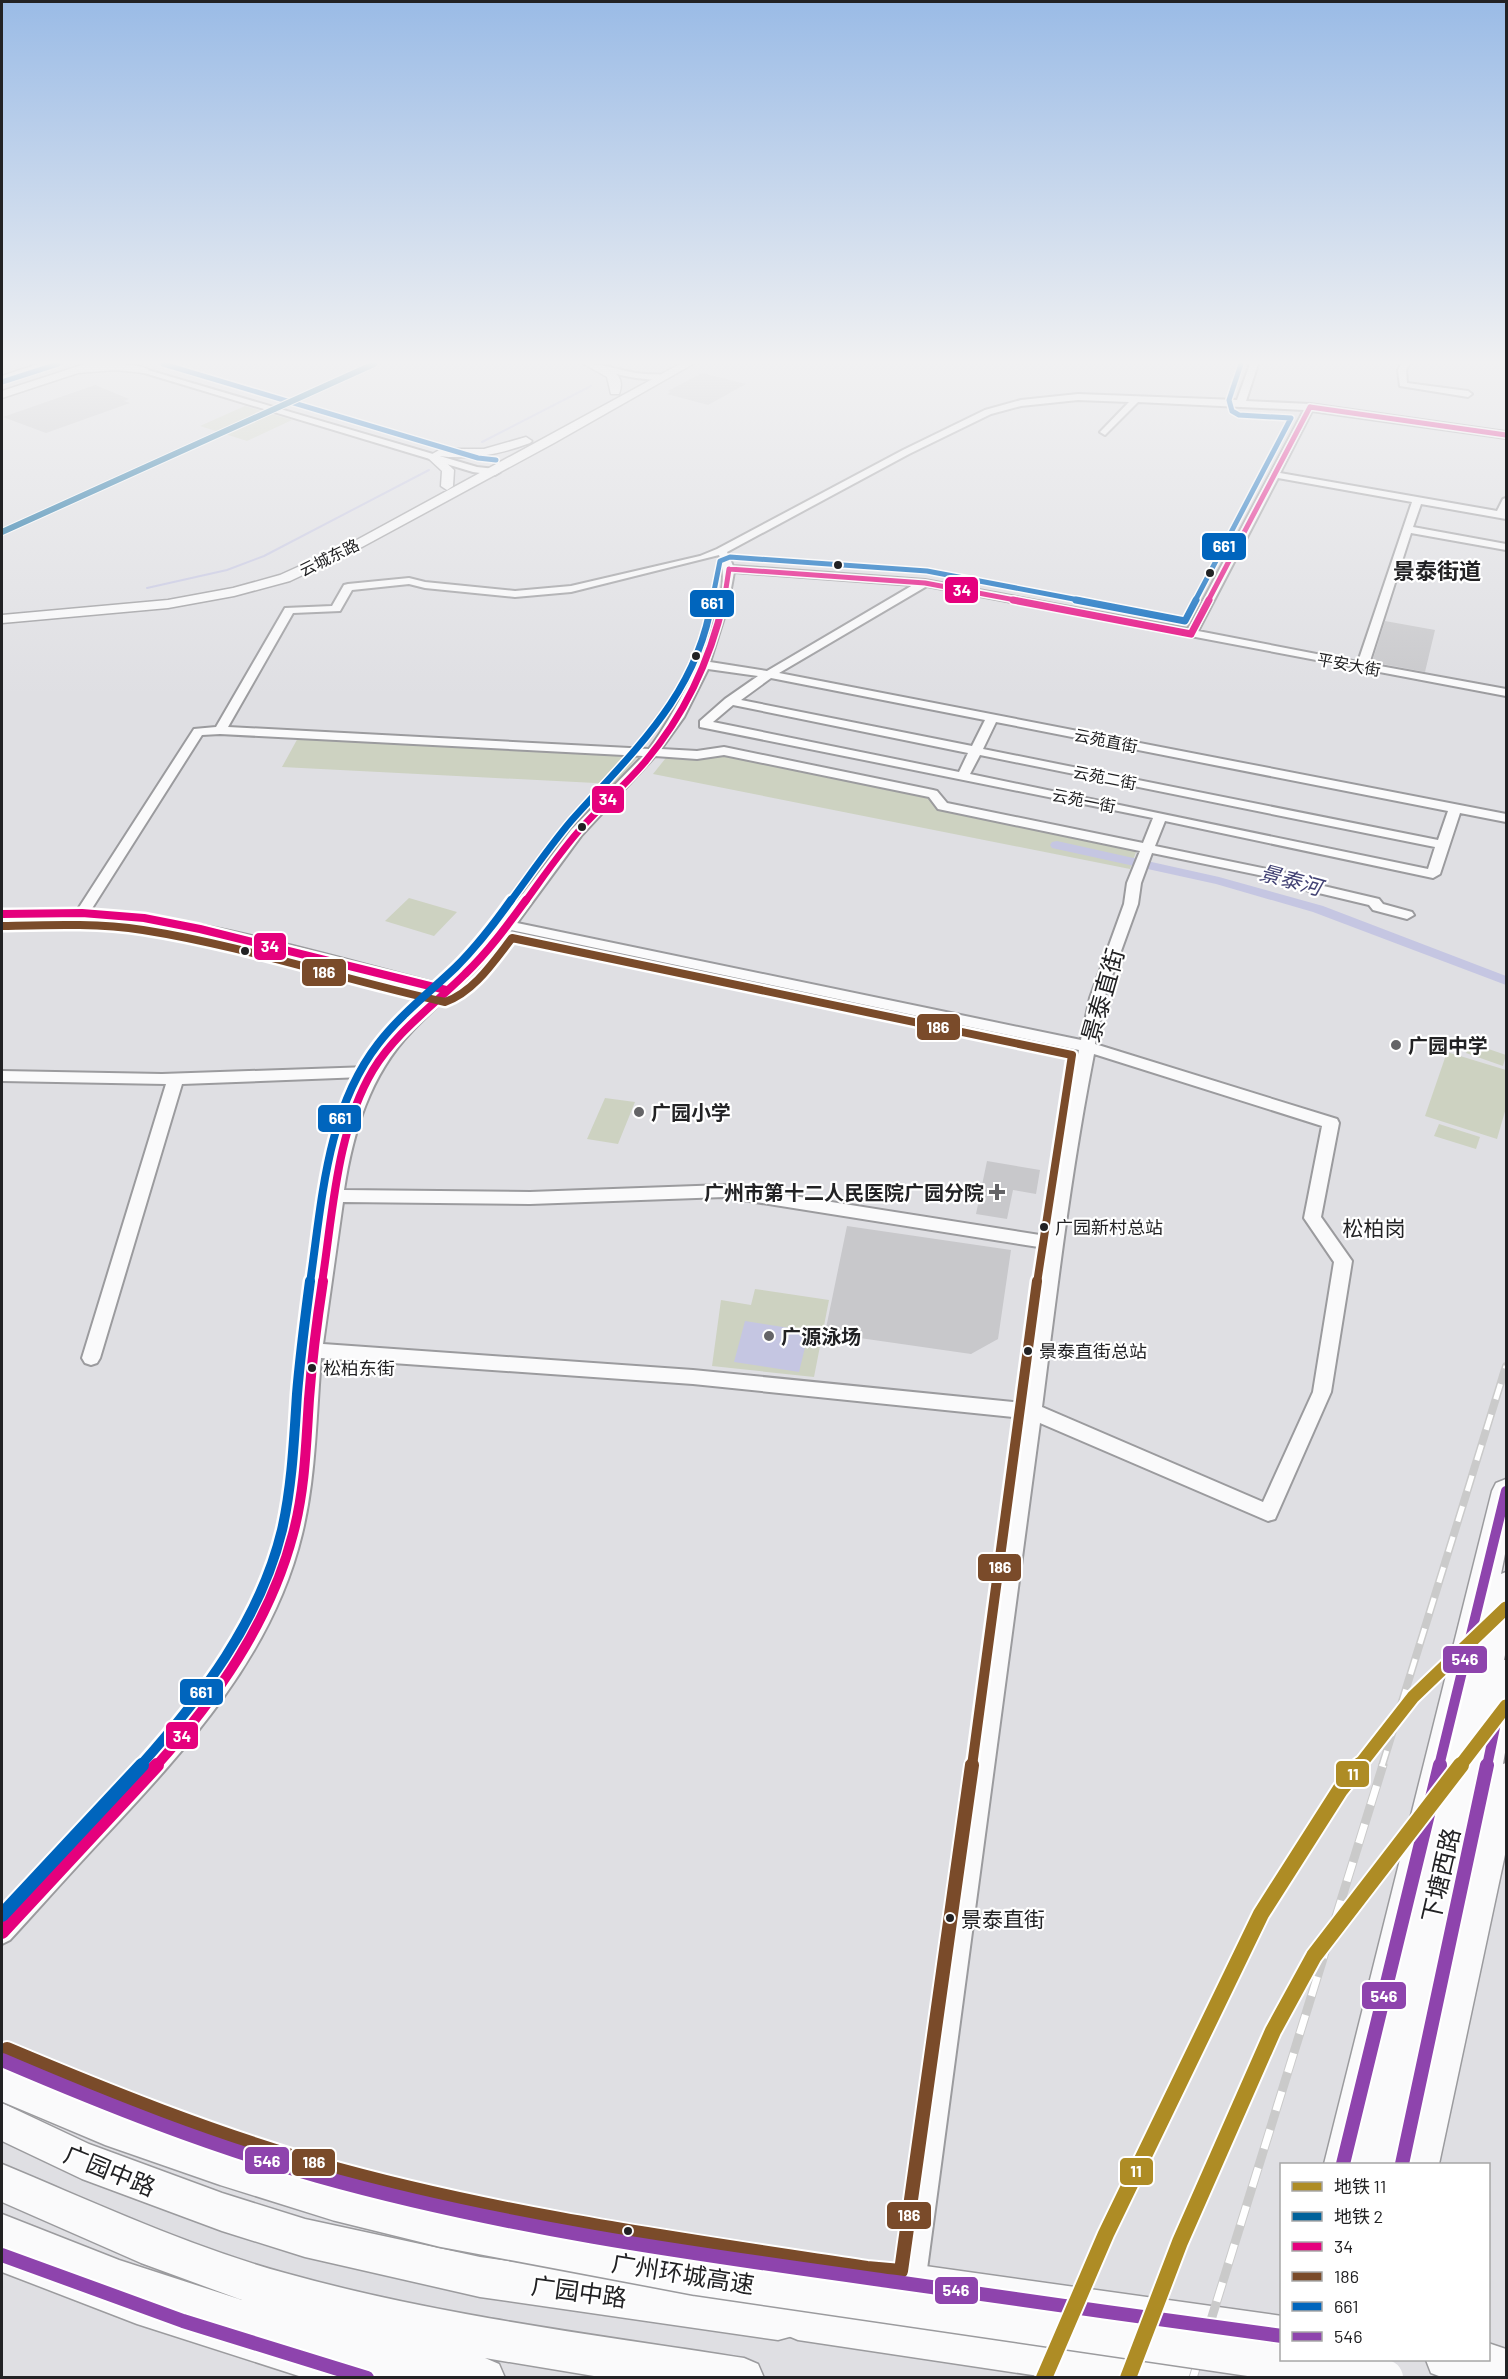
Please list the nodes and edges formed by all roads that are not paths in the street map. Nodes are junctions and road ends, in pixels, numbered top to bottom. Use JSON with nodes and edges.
{"nodes":[{"id":1,"x":448,"y":475,"type":"edge"},
{"id":2,"x":472,"y":475,"type":"edge"},
{"id":3,"x":474,"y":475,"type":"edge"},
{"id":4,"x":861,"y":475,"type":"edge"},
{"id":5,"x":1276,"y":475,"type":"joint"},
{"id":6,"x":447,"y":486,"type":"junction"},
{"id":7,"x":1417,"y":501,"type":"junction"},
{"id":8,"x":1506,"y":501,"type":"edge"},
{"id":9,"x":1504,"y":516,"type":"edge"},
{"id":10,"x":1407,"y":529,"type":"junction"},
{"id":11,"x":1506,"y":547,"type":"edge"},
{"id":12,"x":721,"y":551,"type":"junction"},
{"id":13,"x":729,"y":569,"type":"junction"},
{"id":14,"x":925,"y":583,"type":"junction"},
{"id":15,"x":2,"y":613,"type":"edge"},
{"id":16,"x":2,"y":618,"type":"edge"},
{"id":17,"x":1191,"y":634,"type":"junction"},
{"id":18,"x":705,"y":665,"type":"junction"},
{"id":19,"x":1362,"y":666,"type":"junction"},
{"id":20,"x":767,"y":674,"type":"junction"},
{"id":21,"x":1506,"y":693,"type":"edge"},
{"id":22,"x":729,"y":701,"type":"junction"},
{"id":23,"x":992,"y":718,"type":"junction"},
{"id":24,"x":220,"y":730,"type":"junction"},
{"id":25,"x":976,"y":750,"type":"junction"},
{"id":26,"x":653,"y":751,"type":"junction"},
{"id":27,"x":963,"y":776,"type":"junction"},
{"id":28,"x":1455,"y":809,"type":"junction"},
{"id":29,"x":1160,"y":816,"type":"junction"},
{"id":30,"x":1506,"y":819,"type":"edge"},
{"id":31,"x":1443,"y":845,"type":"junction"},
{"id":32,"x":1145,"y":858,"type":"junction"},
{"id":33,"x":82,"y":913,"type":"junction"},
{"id":34,"x":2,"y":914,"type":"edge"},
{"id":35,"x":1407,"y":915,"type":"dead end"},
{"id":36,"x":507,"y":925,"type":"junction"},
{"id":37,"x":446,"y":990,"type":"junction"},
{"id":38,"x":1086,"y":1046,"type":"junction"},
{"id":39,"x":372,"y":1072,"type":"junction"},
{"id":40,"x":2,"y":1076,"type":"edge"},
{"id":41,"x":176,"y":1078,"type":"junction"},
{"id":42,"x":335,"y":1196,"type":"junction"},
{"id":43,"x":1054,"y":1243,"type":"junction"},
{"id":44,"x":313,"y":1350,"type":"junction"},
{"id":45,"x":91,"y":1358,"type":"dead end"},
{"id":46,"x":1032,"y":1411,"type":"junction"},
{"id":47,"x":1506,"y":1491,"type":"edge"},
{"id":48,"x":1506,"y":1585,"type":"edge"},
{"id":49,"x":1500,"y":1672,"type":"edge"},
{"id":50,"x":1506,"y":1778,"type":"edge"},
{"id":51,"x":2,"y":1932,"type":"edge"},
{"id":52,"x":2,"y":2060,"type":"edge"},
{"id":53,"x":2,"y":2082,"type":"edge"},
{"id":54,"x":2,"y":2122,"type":"edge"},
{"id":55,"x":1343,"y":2163,"type":"edge"},
{"id":56,"x":1374,"y":2163,"type":"edge"},
{"id":57,"x":1402,"y":2163,"type":"edge"},
{"id":58,"x":1420,"y":2163,"type":"edge"},
{"id":59,"x":2,"y":2183,"type":"edge"},
{"id":60,"x":2,"y":2233,"type":"edge"},
{"id":61,"x":577,"y":2234,"type":"junction"},
{"id":62,"x":2,"y":2255,"type":"edge"},
{"id":63,"x":911,"y":2284,"type":"junction"},
{"id":64,"x":657,"y":2302,"type":"junction"},
{"id":65,"x":778,"y":2320,"type":"junction"},
{"id":66,"x":1280,"y":2336,"type":"edge"},
{"id":67,"x":1330,"y":2361,"type":"edge"},
{"id":68,"x":1358,"y":2361,"type":"edge"},
{"id":69,"x":1453,"y":2361,"type":"edge"},
{"id":70,"x":1490,"y":2365,"type":"edge"},
{"id":71,"x":369,"y":2378,"type":"edge"},
{"id":72,"x":485,"y":2378,"type":"edge"},
{"id":73,"x":744,"y":2378,"type":"edge"},
{"id":74,"x":1178,"y":2378,"type":"edge"},
{"id":75,"x":1326,"y":2378,"type":"edge"},
{"id":76,"x":1354,"y":2378,"type":"edge"},
{"id":77,"x":1385,"y":2378,"type":"edge"}],
"edges":[{"from":1,"to":6,"type":"main road"},
{"from":2,"to":6,"type":"main road","name":"云城东路"},
{"from":3,"to":16,"type":"main road","name":"云城东路"},
{"from":4,"to":12,"type":"street"},
{"from":5,"to":7,"type":"street"},
{"from":5,"to":17,"type":"street"},
{"from":6,"to":15,"type":"main road","name":"云城东路"},
{"from":7,"to":9,"type":"street"},
{"from":7,"to":10,"type":"street"},
{"from":8,"to":9,"type":"street"},
{"from":10,"to":11,"type":"street"},
{"from":10,"to":19,"type":"street"},
{"from":12,"to":13,"type":"street"},
{"from":12,"to":24,"type":"street"},
{"from":13,"to":14,"type":"street","name":"平安大街"},
{"from":13,"to":18,"type":"street"},
{"from":14,"to":17,"type":"street","name":"平安大街"},
{"from":14,"to":20,"type":"street"},
{"from":17,"to":19,"type":"street","name":"平安大街"},
{"from":18,"to":20,"type":"street","name":"云苑直街"},
{"from":18,"to":26,"type":"street"},
{"from":19,"to":21,"type":"street","name":"平安大街"},
{"from":20,"to":22,"type":"street"},
{"from":20,"to":23,"type":"street","name":"云苑直街"},
{"from":22,"to":25,"type":"street","name":"云苑二街"},
{"from":22,"to":27,"type":"street","name":"云苑一街"},
{"from":23,"to":25,"type":"street"},
{"from":23,"to":28,"type":"street","name":"云苑直街"},
{"from":24,"to":26,"type":"street"},
{"from":24,"to":33,"type":"street"},
{"from":25,"to":27,"type":"street"},
{"from":25,"to":31,"type":"street","name":"云苑二街"},
{"from":26,"to":32,"type":"street"},
{"from":26,"to":36,"type":"street"},
{"from":27,"to":29,"type":"street","name":"云苑一街"},
{"from":28,"to":30,"type":"street","name":"云苑直街"},
{"from":28,"to":31,"type":"street"},
{"from":29,"to":31,"type":"street","name":"云苑一街"},
{"from":29,"to":32,"type":"street","name":"景泰直街"},
{"from":32,"to":35,"type":"street"},
{"from":32,"to":38,"type":"street","name":"景泰直街"},
{"from":33,"to":34,"type":"street"},
{"from":33,"to":37,"type":"street"},
{"from":36,"to":37,"type":"street"},
{"from":36,"to":38,"type":"street"},
{"from":37,"to":39,"type":"street"},
{"from":38,"to":43,"type":"street","name":"景泰直街"},
{"from":38,"to":46,"type":"street"},
{"from":39,"to":41,"type":"street"},
{"from":39,"to":42,"type":"street"},
{"from":40,"to":41,"type":"street"},
{"from":41,"to":45,"type":"street"},
{"from":42,"to":43,"type":"street"},
{"from":42,"to":44,"type":"street"},
{"from":43,"to":46,"type":"street","name":"景泰直街"},
{"from":44,"to":46,"type":"street"},
{"from":44,"to":51,"type":"street"},
{"from":46,"to":63,"type":"street","name":"景泰直街"},
{"from":47,"to":55,"type":"highway"},
{"from":48,"to":49,"type":"highway","name":"下塘西路"},
{"from":49,"to":56,"type":"highway","name":"下塘西路"},
{"from":49,"to":57,"type":"highway","name":"下塘西路"},
{"from":50,"to":58,"type":"highway"},
{"from":52,"to":61,"type":"main road"},
{"from":53,"to":77,"type":"highway","name":"广州环城高速","bridge":true},
{"from":54,"to":64,"type":"highway","name":"广园中路"},
{"from":59,"to":73,"type":"highway"},
{"from":60,"to":72,"type":"highway"},
{"from":61,"to":63,"type":"main road"},
{"from":61,"to":64,"type":"main road"},
{"from":62,"to":71,"type":"main road"},
{"from":63,"to":65,"type":"highway"},
{"from":63,"to":66,"type":"highway"},
{"from":64,"to":65,"type":"highway","name":"广园中路"},
{"from":65,"to":74,"type":"main road","name":"广园中路"},
{"from":67,"to":75,"type":"highway"},
{"from":68,"to":76,"type":"highway"},
{"from":69,"to":70,"type":"main road"}]}
